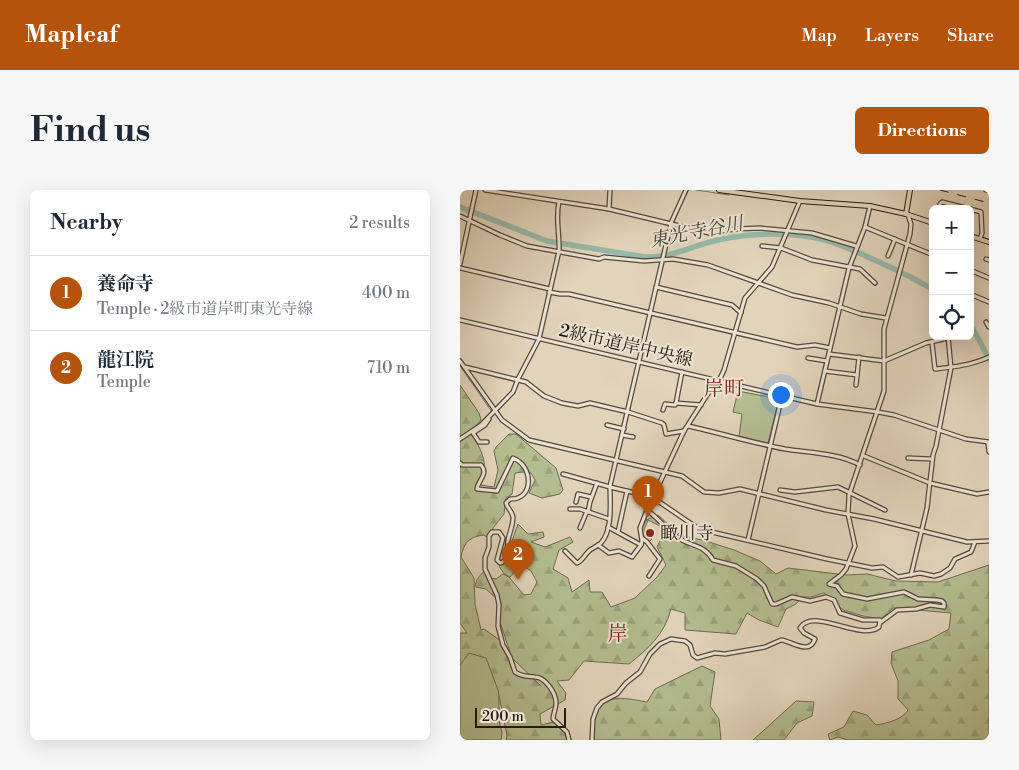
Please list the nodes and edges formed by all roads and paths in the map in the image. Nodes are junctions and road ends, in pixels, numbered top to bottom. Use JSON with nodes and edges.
{"nodes":[{"id":1,"x":476,"y":190,"type":"edge"},
{"id":2,"x":484,"y":190,"type":"edge"},
{"id":3,"x":610,"y":190,"type":"edge"},
{"id":4,"x":686,"y":190,"type":"edge"},
{"id":5,"x":719,"y":190,"type":"edge"},
{"id":6,"x":910,"y":190,"type":"edge"},
{"id":7,"x":800,"y":201,"type":"junction"},
{"id":8,"x":559,"y":202,"type":"junction"},
{"id":9,"x":940,"y":205,"type":"edge"},
{"id":10,"x":954,"y":205,"type":"edge"},
{"id":11,"x":870,"y":206,"type":"junction"},
{"id":12,"x":609,"y":209,"type":"junction"},
{"id":13,"x":974,"y":210,"type":"edge"},
{"id":14,"x":907,"y":214,"type":"junction"},
{"id":15,"x":460,"y":216,"type":"edge"},
{"id":16,"x":470,"y":221,"type":"junction"},
{"id":17,"x":929,"y":222,"type":"edge"},
{"id":18,"x":671,"y":224,"type":"junction"},
{"id":19,"x":865,"y":227,"type":"junction"},
{"id":20,"x":787,"y":232,"type":"junction"},
{"id":21,"x":974,"y":237,"type":"edge"},
{"id":22,"x":980,"y":239,"type":"junction"},
{"id":23,"x":895,"y":240,"type":"junction"},
{"id":24,"x":989,"y":242,"type":"edge"},
{"id":25,"x":908,"y":245,"type":"junction"},
{"id":26,"x":762,"y":246,"type":"dead end"},
{"id":27,"x":781,"y":248,"type":"junction"},
{"id":28,"x":856,"y":248,"type":"junction"},
{"id":29,"x":559,"y":251,"type":"junction"},
{"id":30,"x":929,"y":253,"type":"edge"},
{"id":31,"x":888,"y":256,"type":"dead end"},
{"id":32,"x":663,"y":260,"type":"junction"},
{"id":33,"x":460,"y":266,"type":"edge"},
{"id":34,"x":849,"y":268,"type":"junction"},
{"id":35,"x":974,"y":272,"type":"edge"},
{"id":36,"x":989,"y":278,"type":"edge"},
{"id":37,"x":757,"y":283,"type":"junction"},
{"id":38,"x":875,"y":283,"type":"dead end"},
{"id":39,"x":656,"y":287,"type":"junction"},
{"id":40,"x":550,"y":291,"type":"junction"},
{"id":41,"x":972,"y":295,"type":"edge"},
{"id":42,"x":989,"y":302,"type":"edge"},
{"id":43,"x":840,"y":306,"type":"junction"},
{"id":44,"x":651,"y":313,"type":"junction"},
{"id":45,"x":741,"y":313,"type":"junction"},
{"id":46,"x":886,"y":318,"type":"junction"},
{"id":47,"x":460,"y":320,"type":"edge"},
{"id":48,"x":986,"y":322,"type":"dead end"},
{"id":49,"x":989,"y":327,"type":"edge"},
{"id":50,"x":735,"y":332,"type":"junction"},
{"id":51,"x":538,"y":339,"type":"junction"},
{"id":52,"x":940,"y":340,"type":"edge"},
{"id":53,"x":948,"y":340,"type":"edge"},
{"id":54,"x":932,"y":343,"type":"junction"},
{"id":55,"x":830,"y":348,"type":"junction"},
{"id":56,"x":829,"y":354,"type":"junction"},
{"id":57,"x":808,"y":358,"type":"dead end"},
{"id":58,"x":859,"y":358,"type":"junction"},
{"id":59,"x":987,"y":358,"type":"edge"},
{"id":60,"x":460,"y":361,"type":"edge"},
{"id":61,"x":828,"y":361,"type":"junction"},
{"id":62,"x":884,"y":361,"type":"junction"},
{"id":63,"x":639,"y":362,"type":"junction"},
{"id":64,"x":464,"y":366,"type":"junction"},
{"id":65,"x":951,"y":368,"type":"junction"},
{"id":66,"x":825,"y":371,"type":"junction"},
{"id":67,"x":682,"y":372,"type":"junction"},
{"id":68,"x":857,"y":375,"type":"junction"},
{"id":69,"x":518,"y":379,"type":"junction"},
{"id":70,"x":718,"y":381,"type":"junction"},
{"id":71,"x":856,"y":385,"type":"dead end"},
{"id":72,"x":782,"y":396,"type":"junction"},
{"id":73,"x":676,"y":403,"type":"junction"},
{"id":74,"x":817,"y":404,"type":"junction"},
{"id":75,"x":701,"y":405,"type":"junction"},
{"id":76,"x":663,"y":410,"type":"dead end"},
{"id":77,"x":493,"y":412,"type":"junction"},
{"id":78,"x":628,"y":412,"type":"junction"},
{"id":79,"x":878,"y":412,"type":"junction"},
{"id":80,"x":607,"y":424,"type":"dead end"},
{"id":81,"x":688,"y":426,"type":"junction"},
{"id":82,"x":624,"y":429,"type":"junction"},
{"id":83,"x":939,"y":430,"type":"junction"},
{"id":84,"x":684,"y":431,"type":"junction"},
{"id":85,"x":622,"y":435,"type":"junction"},
{"id":86,"x":633,"y":438,"type":"dead end"},
{"id":87,"x":460,"y":439,"type":"edge"},
{"id":88,"x":486,"y":442,"type":"dead end"},
{"id":89,"x":988,"y":442,"type":"edge"},
{"id":90,"x":770,"y":446,"type":"junction"},
{"id":91,"x":989,"y":452,"type":"edge"},
{"id":92,"x":864,"y":456,"type":"junction"},
{"id":93,"x":908,"y":458,"type":"dead end"},
{"id":94,"x":932,"y":459,"type":"junction"},
{"id":95,"x":616,"y":461,"type":"junction"},
{"id":96,"x":460,"y":463,"type":"edge"},
{"id":97,"x":860,"y":464,"type":"junction"},
{"id":98,"x":664,"y":472,"type":"junction"},
{"id":99,"x":563,"y":474,"type":"dead end"},
{"id":100,"x":597,"y":483,"type":"junction"},
{"id":101,"x":930,"y":483,"type":"junction"},
{"id":102,"x":610,"y":487,"type":"junction"},
{"id":103,"x":780,"y":490,"type":"dead end"},
{"id":104,"x":627,"y":491,"type":"junction"},
{"id":105,"x":851,"y":492,"type":"junction"},
{"id":106,"x":989,"y":492,"type":"edge"},
{"id":107,"x":759,"y":494,"type":"junction"},
{"id":108,"x":591,"y":497,"type":"junction"},
{"id":109,"x":652,"y":497,"type":"junction"},
{"id":110,"x":576,"y":502,"type":"dead end"},
{"id":111,"x":570,"y":509,"type":"dead end"},
{"id":112,"x":647,"y":510,"type":"junction"},
{"id":113,"x":885,"y":510,"type":"dead end"},
{"id":114,"x":587,"y":511,"type":"junction"},
{"id":115,"x":848,"y":514,"type":"junction"},
{"id":116,"x":609,"y":519,"type":"junction"},
{"id":117,"x":608,"y":527,"type":"junction"},
{"id":118,"x":580,"y":528,"type":"dead end"},
{"id":119,"x":618,"y":532,"type":"junction"},
{"id":120,"x":921,"y":532,"type":"junction"},
{"id":121,"x":641,"y":538,"type":"junction"},
{"id":122,"x":748,"y":540,"type":"junction"},
{"id":123,"x":989,"y":541,"type":"edge"},
{"id":124,"x":975,"y":542,"type":"junction"},
{"id":125,"x":598,"y":545,"type":"junction"},
{"id":126,"x":641,"y":545,"type":"junction"},
{"id":127,"x":565,"y":551,"type":"dead end"},
{"id":128,"x":848,"y":562,"type":"junction"},
{"id":129,"x":911,"y":575,"type":"junction"},
{"id":130,"x":649,"y":576,"type":"dead end"},
{"id":131,"x":880,"y":623,"type":"junction"},
{"id":132,"x":569,"y":740,"type":"edge"},
{"id":133,"x":592,"y":740,"type":"edge"}],
"edges":[{"from":1,"to":16,"type":"street"},
{"from":2,"to":8,"type":"street"},
{"from":3,"to":12,"type":"street"},
{"from":4,"to":18,"type":"street"},
{"from":5,"to":7,"type":"main road"},
{"from":6,"to":14,"type":"main road"},
{"from":7,"to":11,"type":"main road"},
{"from":7,"to":20,"type":"street"},
{"from":8,"to":12,"type":"street"},
{"from":8,"to":29,"type":"street"},
{"from":9,"to":10,"type":"street"},
{"from":11,"to":14,"type":"main road"},
{"from":11,"to":19,"type":"street"},
{"from":12,"to":18,"type":"street"},
{"from":13,"to":22,"type":"street"},
{"from":14,"to":17,"type":"main road"},
{"from":14,"to":25,"type":"street"},
{"from":15,"to":16,"type":"street"},
{"from":16,"to":29,"type":"street"},
{"from":16,"to":33,"type":"street"},
{"from":18,"to":20,"type":"street"},
{"from":18,"to":32,"type":"street"},
{"from":19,"to":23,"type":"street"},
{"from":19,"to":28,"type":"street"},
{"from":20,"to":27,"type":"street"},
{"from":20,"to":28,"type":"street"},
{"from":21,"to":22,"type":"main road"},
{"from":22,"to":24,"type":"main road"},
{"from":23,"to":25,"type":"street"},
{"from":23,"to":31,"type":"street"},
{"from":25,"to":30,"type":"street"},
{"from":25,"to":46,"type":"street"},
{"from":26,"to":27,"type":"street"},
{"from":27,"to":34,"type":"street"},
{"from":27,"to":37,"type":"street"},
{"from":28,"to":34,"type":"street"},
{"from":29,"to":32,"type":"street"},
{"from":29,"to":40,"type":"street"},
{"from":32,"to":37,"type":"street"},
{"from":32,"to":39,"type":"street"},
{"from":33,"to":40,"type":"street"},
{"from":34,"to":38,"type":"street"},
{"from":34,"to":43,"type":"street"},
{"from":35,"to":36,"type":"street"},
{"from":37,"to":43,"type":"street"},
{"from":37,"to":45,"type":"street"},
{"from":39,"to":44,"type":"street"},
{"from":39,"to":45,"type":"street"},
{"from":40,"to":44,"type":"street"},
{"from":40,"to":51,"type":"street"},
{"from":41,"to":42,"type":"street"},
{"from":43,"to":46,"type":"street"},
{"from":43,"to":55,"type":"street"},
{"from":44,"to":50,"type":"street"},
{"from":44,"to":63,"type":"street"},
{"from":45,"to":50,"type":"street"},
{"from":46,"to":62,"type":"street"},
{"from":47,"to":51,"type":"street","name":"2級市道岸中央線"},
{"from":48,"to":49,"type":"street"},
{"from":50,"to":55,"type":"street"},
{"from":50,"to":70,"type":"street"},
{"from":51,"to":63,"type":"street","name":"2級市道岸中央線"},
{"from":51,"to":69,"type":"street"},
{"from":52,"to":54,"type":"street"},
{"from":53,"to":65,"type":"street"},
{"from":54,"to":62,"type":"street"},
{"from":54,"to":65,"type":"street"},
{"from":55,"to":56,"type":"street"},
{"from":56,"to":58,"type":"street"},
{"from":56,"to":61,"type":"street"},
{"from":57,"to":61,"type":"street"},
{"from":58,"to":62,"type":"street"},
{"from":58,"to":68,"type":"street"},
{"from":59,"to":65,"type":"street"},
{"from":60,"to":64,"type":"street"},
{"from":61,"to":66,"type":"street"},
{"from":62,"to":79,"type":"street"},
{"from":63,"to":67,"type":"street","name":"2級市道岸中央線"},
{"from":63,"to":78,"type":"street"},
{"from":64,"to":69,"type":"street"},
{"from":64,"to":77,"type":"street"},
{"from":65,"to":83,"type":"street"},
{"from":66,"to":68,"type":"street"},
{"from":66,"to":74,"type":"street"},
{"from":67,"to":70,"type":"street","name":"2級市道岸中央線"},
{"from":67,"to":73,"type":"street"},
{"from":68,"to":71,"type":"street"},
{"from":69,"to":77,"type":"street"},
{"from":69,"to":78,"type":"street"},
{"from":70,"to":72,"type":"street","name":"2級市道岸中央線"},
{"from":70,"to":75,"type":"street"},
{"from":72,"to":74,"type":"street","name":"2級市道岸中央線"},
{"from":72,"to":90,"type":"street"},
{"from":73,"to":75,"type":"street"},
{"from":73,"to":76,"type":"street"},
{"from":74,"to":79,"type":"street","name":"2級市道岸中央線"},
{"from":75,"to":81,"type":"street"},
{"from":77,"to":87,"type":"street"},
{"from":77,"to":88,"type":"street"},
{"from":77,"to":95,"type":"street"},
{"from":78,"to":82,"type":"street"},
{"from":78,"to":84,"type":"street"},
{"from":79,"to":83,"type":"street","name":"2級市道岸中央線"},
{"from":79,"to":92,"type":"street"},
{"from":80,"to":82,"type":"street"},
{"from":81,"to":84,"type":"street"},
{"from":81,"to":90,"type":"street"},
{"from":82,"to":85,"type":"street"},
{"from":83,"to":89,"type":"street","name":"2級市道岸中央線"},
{"from":83,"to":94,"type":"street"},
{"from":84,"to":98,"type":"street"},
{"from":85,"to":86,"type":"street"},
{"from":85,"to":95,"type":"street"},
{"from":89,"to":91,"type":"street"},
{"from":90,"to":97,"type":"street"},
{"from":90,"to":107,"type":"street"},
{"from":92,"to":97,"type":"street"},
{"from":92,"to":101,"type":"street"},
{"from":93,"to":94,"type":"street"},
{"from":94,"to":101,"type":"street"},
{"from":95,"to":98,"type":"street"},
{"from":95,"to":102,"type":"street"},
{"from":96,"to":132,"type":"street"},
{"from":97,"to":105,"type":"street"},
{"from":98,"to":107,"type":"street"},
{"from":98,"to":109,"type":"street"},
{"from":99,"to":100,"type":"street"},
{"from":100,"to":102,"type":"street"},
{"from":100,"to":108,"type":"street"},
{"from":101,"to":106,"type":"street"},
{"from":101,"to":120,"type":"street"},
{"from":102,"to":104,"type":"street"},
{"from":102,"to":116,"type":"street"},
{"from":103,"to":105,"type":"street"},
{"from":104,"to":109,"type":"street"},
{"from":104,"to":119,"type":"street"},
{"from":105,"to":113,"type":"street"},
{"from":105,"to":115,"type":"street"},
{"from":107,"to":115,"type":"street"},
{"from":107,"to":122,"type":"street"},
{"from":108,"to":110,"type":"street"},
{"from":108,"to":114,"type":"street"},
{"from":109,"to":112,"type":"street"},
{"from":109,"to":122,"type":"street"},
{"from":111,"to":114,"type":"street"},
{"from":112,"to":121,"type":"street"},
{"from":112,"to":131,"type":"street"},
{"from":114,"to":116,"type":"street"},
{"from":114,"to":118,"type":"street"},
{"from":115,"to":120,"type":"street"},
{"from":115,"to":128,"type":"street"},
{"from":116,"to":117,"type":"street"},
{"from":117,"to":119,"type":"street"},
{"from":117,"to":125,"type":"street"},
{"from":119,"to":126,"type":"street"},
{"from":120,"to":124,"type":"street"},
{"from":120,"to":129,"type":"street"},
{"from":121,"to":126,"type":"street"},
{"from":121,"to":130,"type":"street"},
{"from":122,"to":128,"type":"street"},
{"from":123,"to":124,"type":"street"},
{"from":124,"to":129,"type":"street"},
{"from":125,"to":126,"type":"street"},
{"from":125,"to":127,"type":"street"},
{"from":128,"to":129,"type":"street"},
{"from":128,"to":131,"type":"street"},
{"from":131,"to":133,"type":"street"}]}
